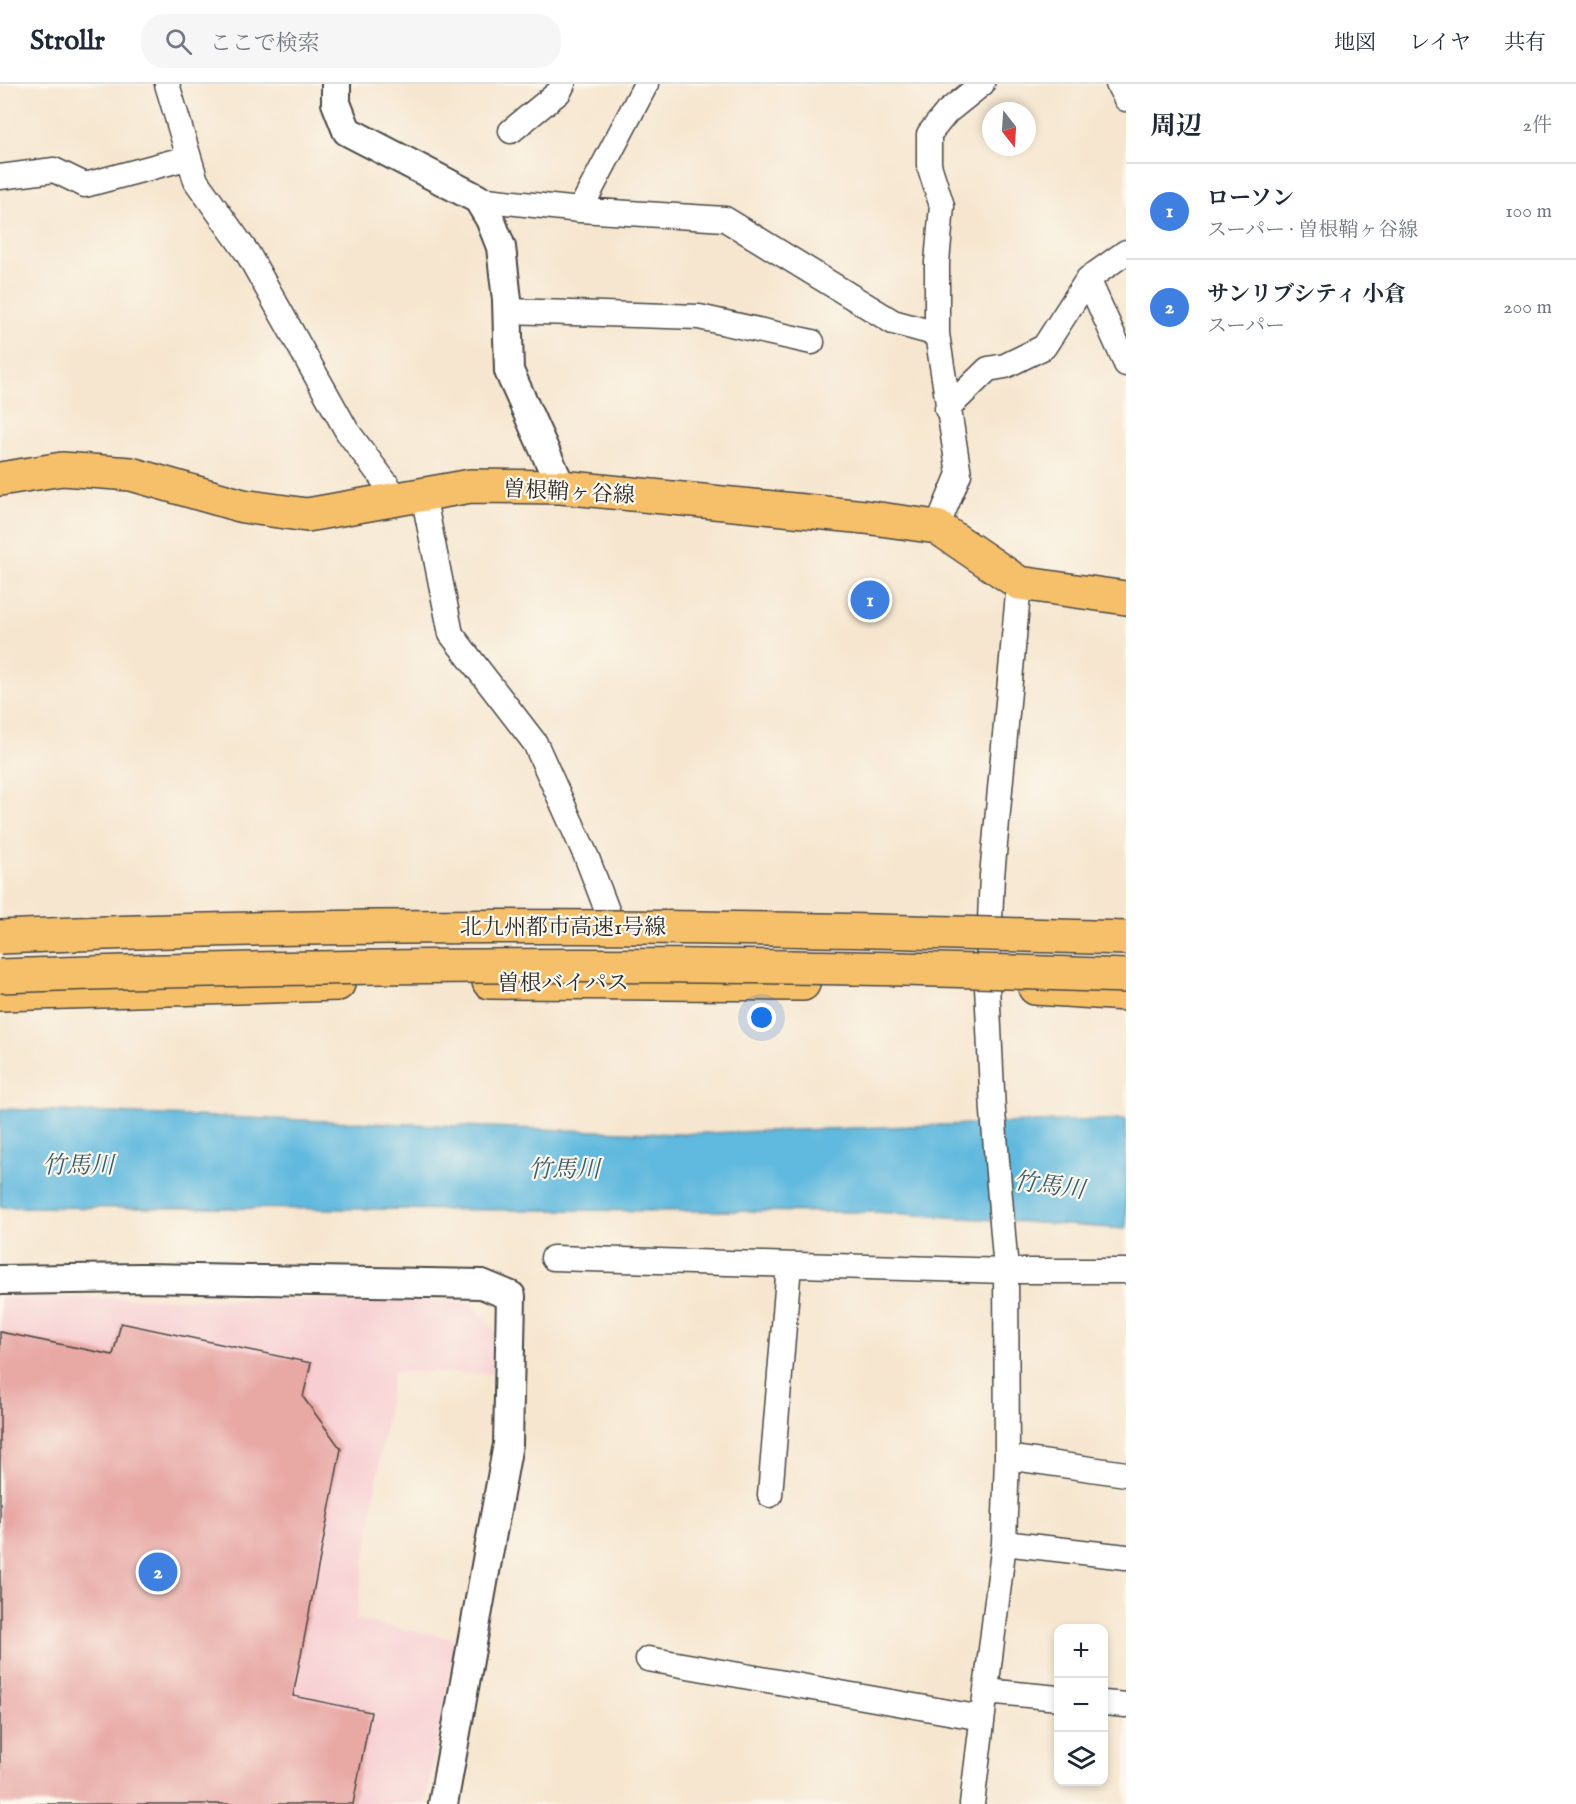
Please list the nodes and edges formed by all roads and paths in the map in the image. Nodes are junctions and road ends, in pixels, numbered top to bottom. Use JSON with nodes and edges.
{"nodes":[{"id":1,"x":167,"y":84,"type":"edge"},
{"id":2,"x":336,"y":84,"type":"edge"},
{"id":3,"x":563,"y":84,"type":"edge"},
{"id":4,"x":646,"y":84,"type":"edge"},
{"id":5,"x":982,"y":84,"type":"edge"},
{"id":6,"x":1118,"y":84,"type":"edge"},
{"id":7,"x":1126,"y":99,"type":"edge"},
{"id":8,"x":511,"y":130,"type":"dead end"},
{"id":9,"x":188,"y":158,"type":"junction"},
{"id":10,"x":0,"y":177,"type":"edge"},
{"id":11,"x":478,"y":199,"type":"junction"},
{"id":12,"x":580,"y":210,"type":"junction"},
{"id":13,"x":1126,"y":252,"type":"edge"},
{"id":14,"x":1089,"y":279,"type":"junction"},
{"id":15,"x":507,"y":311,"type":"junction"},
{"id":16,"x":937,"y":334,"type":"junction"},
{"id":17,"x":812,"y":342,"type":"dead end"},
{"id":18,"x":1126,"y":364,"type":"edge"},
{"id":19,"x":947,"y":409,"type":"junction"},
{"id":20,"x":0,"y":479,"type":"edge"},
{"id":21,"x":561,"y":487,"type":"junction"},
{"id":22,"x":410,"y":496,"type":"junction"},
{"id":23,"x":937,"y":527,"type":"junction"},
{"id":24,"x":1019,"y":583,"type":"junction"},
{"id":25,"x":1126,"y":598,"type":"edge"},
{"id":26,"x":608,"y":913,"type":"junction"},
{"id":27,"x":0,"y":921,"type":"edge"},
{"id":28,"x":990,"y":922,"type":"junction"},
{"id":29,"x":1126,"y":924,"type":"edge"},
{"id":30,"x":0,"y":937,"type":"edge"},
{"id":31,"x":1126,"y":938,"type":"edge"},
{"id":32,"x":0,"y":976,"type":"edge"},
{"id":33,"x":1126,"y":976,"type":"edge"},
{"id":34,"x":987,"y":986,"type":"junction"},
{"id":35,"x":0,"y":994,"type":"edge"},
{"id":36,"x":1126,"y":994,"type":"edge"},
{"id":37,"x":553,"y":1258,"type":"dead end"},
{"id":38,"x":789,"y":1265,"type":"junction"},
{"id":39,"x":1126,"y":1270,"type":"edge"},
{"id":40,"x":1006,"y":1271,"type":"junction"},
{"id":41,"x":0,"y":1280,"type":"edge"},
{"id":42,"x":1007,"y":1457,"type":"junction"},
{"id":43,"x":1126,"y":1474,"type":"edge"},
{"id":44,"x":770,"y":1495,"type":"dead end"},
{"id":45,"x":1004,"y":1543,"type":"junction"},
{"id":46,"x":1126,"y":1557,"type":"edge"},
{"id":47,"x":648,"y":1659,"type":"dead end"},
{"id":48,"x":986,"y":1691,"type":"junction"},
{"id":49,"x":1054,"y":1698,"type":"edge"},
{"id":50,"x":1108,"y":1703,"type":"edge"},
{"id":51,"x":1126,"y":1705,"type":"edge"},
{"id":52,"x":982,"y":1718,"type":"junction"},
{"id":53,"x":443,"y":1804,"type":"edge"},
{"id":54,"x":972,"y":1804,"type":"edge"}],
"edges":[{"from":1,"to":9,"type":"street"},
{"from":2,"to":11,"type":"street"},
{"from":3,"to":8,"type":"street"},
{"from":4,"to":12,"type":"street"},
{"from":5,"to":16,"type":"street"},
{"from":6,"to":7,"type":"street"},
{"from":9,"to":10,"type":"street"},
{"from":9,"to":22,"type":"street"},
{"from":11,"to":12,"type":"street"},
{"from":11,"to":15,"type":"street"},
{"from":12,"to":16,"type":"street"},
{"from":13,"to":14,"type":"street"},
{"from":14,"to":18,"type":"street"},
{"from":14,"to":19,"type":"street"},
{"from":15,"to":17,"type":"street"},
{"from":15,"to":21,"type":"street"},
{"from":16,"to":19,"type":"street"},
{"from":19,"to":23,"type":"street"},
{"from":20,"to":22,"type":"main road","name":"曽根鞘ヶ谷線"},
{"from":21,"to":22,"type":"main road","name":"曽根鞘ヶ谷線"},
{"from":21,"to":23,"type":"main road","name":"曽根鞘ヶ谷線"},
{"from":22,"to":26,"type":"street"},
{"from":23,"to":24,"type":"main road","name":"曽根鞘ヶ谷線"},
{"from":24,"to":25,"type":"main road","name":"曽根鞘ヶ谷線"},
{"from":24,"to":28,"type":"street"},
{"from":26,"to":27,"type":"main road"},
{"from":26,"to":28,"type":"main road"},
{"from":28,"to":29,"type":"main road"},
{"from":28,"to":34,"type":"street"},
{"from":30,"to":31,"type":"main road","name":"北九州都市高速1号線","bridge":true},
{"from":32,"to":33,"type":"main road","name":"北九州都市高速1号線","bridge":true},
{"from":34,"to":35,"type":"main road","name":"曽根バイパス"},
{"from":34,"to":36,"type":"main road","name":"曽根バイパス"},
{"from":34,"to":40,"type":"street"},
{"from":37,"to":38,"type":"street"},
{"from":38,"to":40,"type":"street"},
{"from":38,"to":44,"type":"street"},
{"from":39,"to":40,"type":"street"},
{"from":40,"to":42,"type":"street"},
{"from":41,"to":53,"type":"street"},
{"from":42,"to":43,"type":"street"},
{"from":42,"to":45,"type":"street"},
{"from":45,"to":46,"type":"street"},
{"from":45,"to":48,"type":"street"},
{"from":47,"to":52,"type":"street"},
{"from":48,"to":49,"type":"street"},
{"from":48,"to":52,"type":"street"},
{"from":50,"to":51,"type":"street"},
{"from":52,"to":54,"type":"street"}]}
